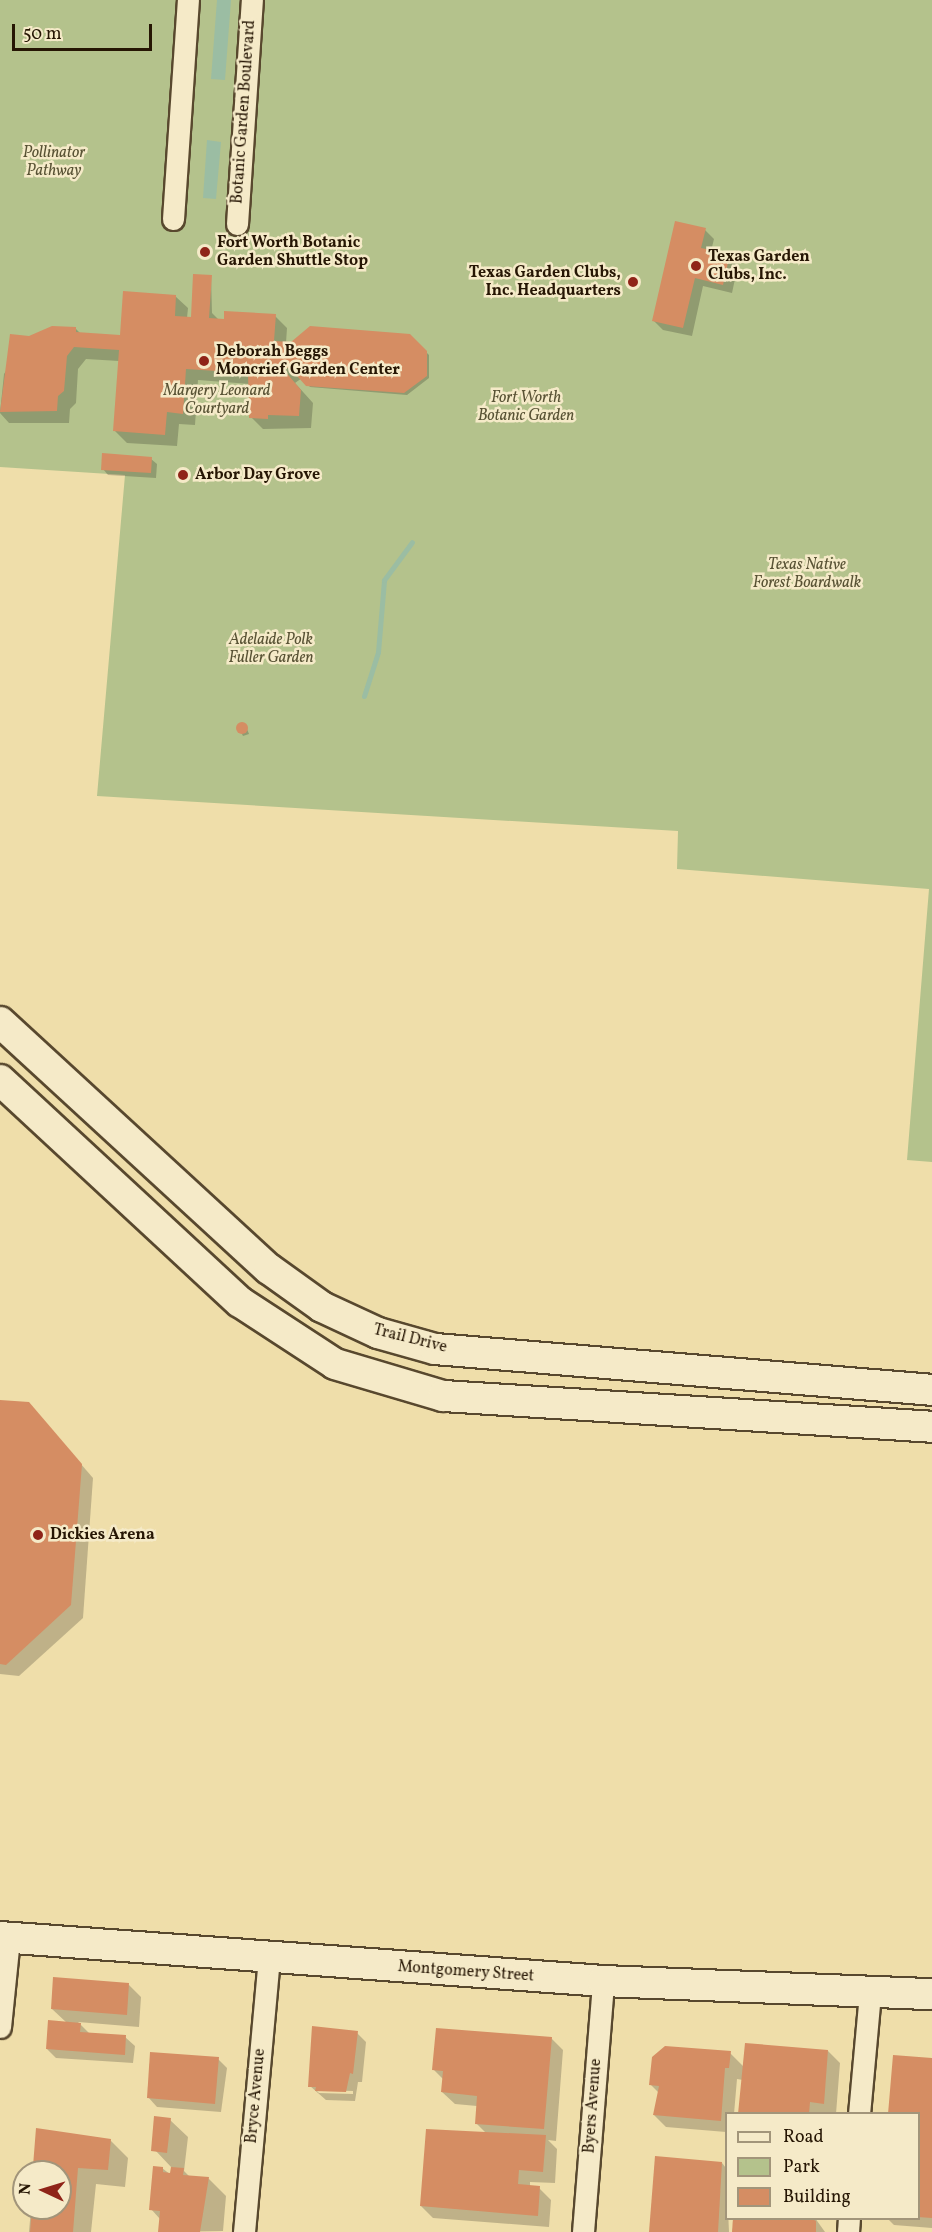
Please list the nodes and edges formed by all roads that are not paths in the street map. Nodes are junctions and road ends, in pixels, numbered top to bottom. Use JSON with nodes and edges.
{"nodes":[{"id":1,"x":188,"y":0,"type":"edge"},
{"id":2,"x":252,"y":0,"type":"edge"},
{"id":3,"x":173,"y":219,"type":"dead end"},
{"id":4,"x":237,"y":224,"type":"dead end"},
{"id":5,"x":0,"y":1022,"type":"edge"},
{"id":6,"x":0,"y":1080,"type":"edge"},
{"id":7,"x":492,"y":1353,"type":"junction"},
{"id":8,"x":932,"y":1390,"type":"edge"},
{"id":9,"x":490,"y":1398,"type":"junction"},
{"id":10,"x":932,"y":1427,"type":"edge"},
{"id":11,"x":4,"y":1938,"type":"edge"},
{"id":12,"x":268,"y":1959,"type":"junction"},
{"id":13,"x":603,"y":1981,"type":"junction"},
{"id":14,"x":870,"y":1994,"type":"junction"},
{"id":15,"x":932,"y":1994,"type":"edge"},
{"id":16,"x":0,"y":2027,"type":"edge"},
{"id":17,"x":859,"y":2112,"type":"edge"},
{"id":18,"x":244,"y":2232,"type":"edge"},
{"id":19,"x":583,"y":2232,"type":"edge"}],
"edges":[{"from":1,"to":3,"type":"street"},
{"from":2,"to":4,"type":"street","name":"Botanic Garden Boulevard"},
{"from":5,"to":7,"type":"street","name":"Trail Drive"},
{"from":6,"to":9,"type":"street"},
{"from":7,"to":8,"type":"street","name":"Trail Drive"},
{"from":7,"to":9,"type":"street"},
{"from":9,"to":10,"type":"street"},
{"from":11,"to":12,"type":"street","name":"Montgomery Street"},
{"from":11,"to":16,"type":"street"},
{"from":12,"to":13,"type":"street","name":"Montgomery Street"},
{"from":12,"to":18,"type":"street","name":"Bryce Avenue"},
{"from":13,"to":14,"type":"street","name":"Montgomery Street"},
{"from":13,"to":19,"type":"street","name":"Byers Avenue"},
{"from":14,"to":15,"type":"street","name":"Montgomery Street"},
{"from":14,"to":17,"type":"street"}]}
